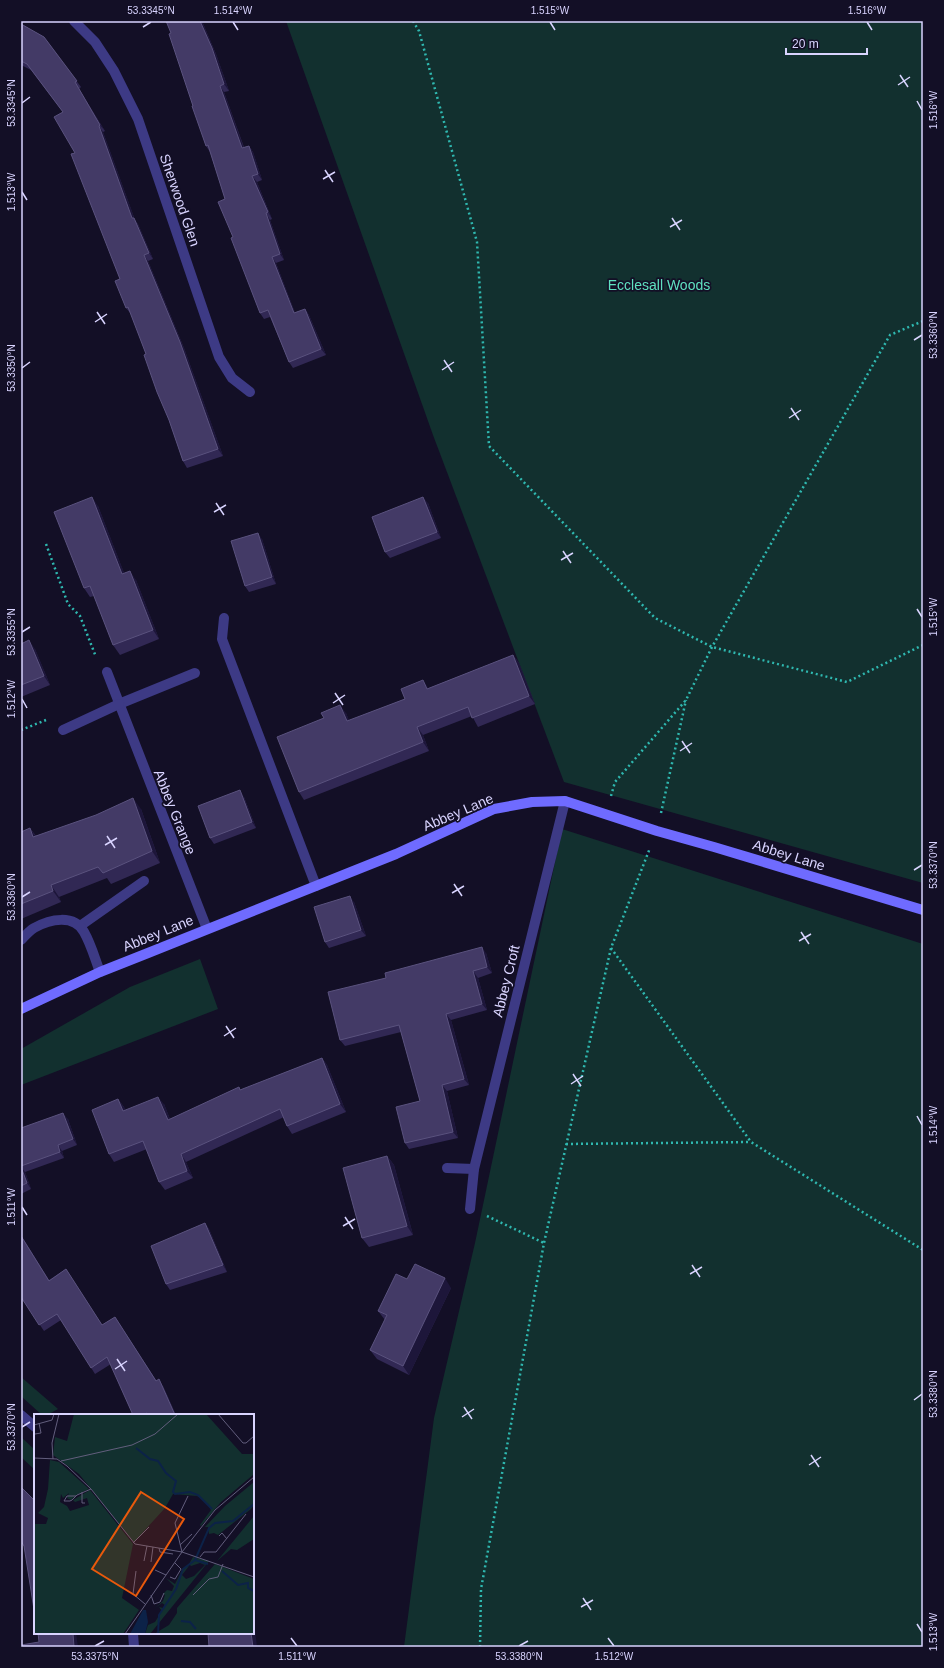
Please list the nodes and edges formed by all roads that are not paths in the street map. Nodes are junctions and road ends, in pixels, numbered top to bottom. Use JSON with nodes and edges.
{"nodes":[{"id":1,"x":74,"y":21,"type":"edge"},
{"id":2,"x":250,"y":392,"type":"dead end"},
{"id":3,"x":224,"y":618,"type":"dead end"},
{"id":4,"x":107,"y":672,"type":"road end"},
{"id":5,"x":195,"y":673,"type":"dead end"},
{"id":6,"x":119,"y":704,"type":"junction"},
{"id":7,"x":63,"y":730,"type":"dead end"},
{"id":8,"x":565,"y":801,"type":"junction"},
{"id":9,"x":144,"y":881,"type":"dead end"},
{"id":10,"x":316,"y":886,"type":"junction"},
{"id":11,"x":923,"y":910,"type":"edge"},
{"id":12,"x":80,"y":926,"type":"junction"},
{"id":13,"x":207,"y":929,"type":"junction"},
{"id":14,"x":21,"y":940,"type":"edge"},
{"id":15,"x":100,"y":972,"type":"junction"},
{"id":16,"x":21,"y":1009,"type":"edge"},
{"id":17,"x":447,"y":1168,"type":"dead end"},
{"id":18,"x":474,"y":1168,"type":"junction"},
{"id":19,"x":470,"y":1208,"type":"road end"},
{"id":20,"x":21,"y":1415,"type":"edge"},
{"id":21,"x":34,"y":1427,"type":"edge"},
{"id":22,"x":132,"y":1634,"type":"edge"},
{"id":23,"x":134,"y":1647,"type":"edge"}],
"edges":[{"from":1,"to":2,"type":"street","name":"Sherwood Glen"},
{"from":3,"to":10,"type":"street"},
{"from":4,"to":6,"type":"street","name":"Abbey Grange"},
{"from":5,"to":6,"type":"street"},
{"from":6,"to":7,"type":"street"},
{"from":6,"to":13,"type":"street","name":"Abbey Grange"},
{"from":8,"to":10,"type":"main road","name":"Abbey Lane"},
{"from":8,"to":11,"type":"main road","name":"Abbey Lane"},
{"from":8,"to":18,"type":"street","name":"Abbey Croft"},
{"from":9,"to":12,"type":"street"},
{"from":10,"to":13,"type":"main road","name":"Abbey Lane"},
{"from":12,"to":14,"type":"street"},
{"from":12,"to":15,"type":"street"},
{"from":13,"to":15,"type":"main road","name":"Abbey Lane"},
{"from":15,"to":16,"type":"main road","name":"Abbey Lane"},
{"from":17,"to":18,"type":"street"},
{"from":18,"to":19,"type":"street","name":"Abbey Croft"},
{"from":20,"to":21,"type":"street"},
{"from":22,"to":23,"type":"street"}]}
